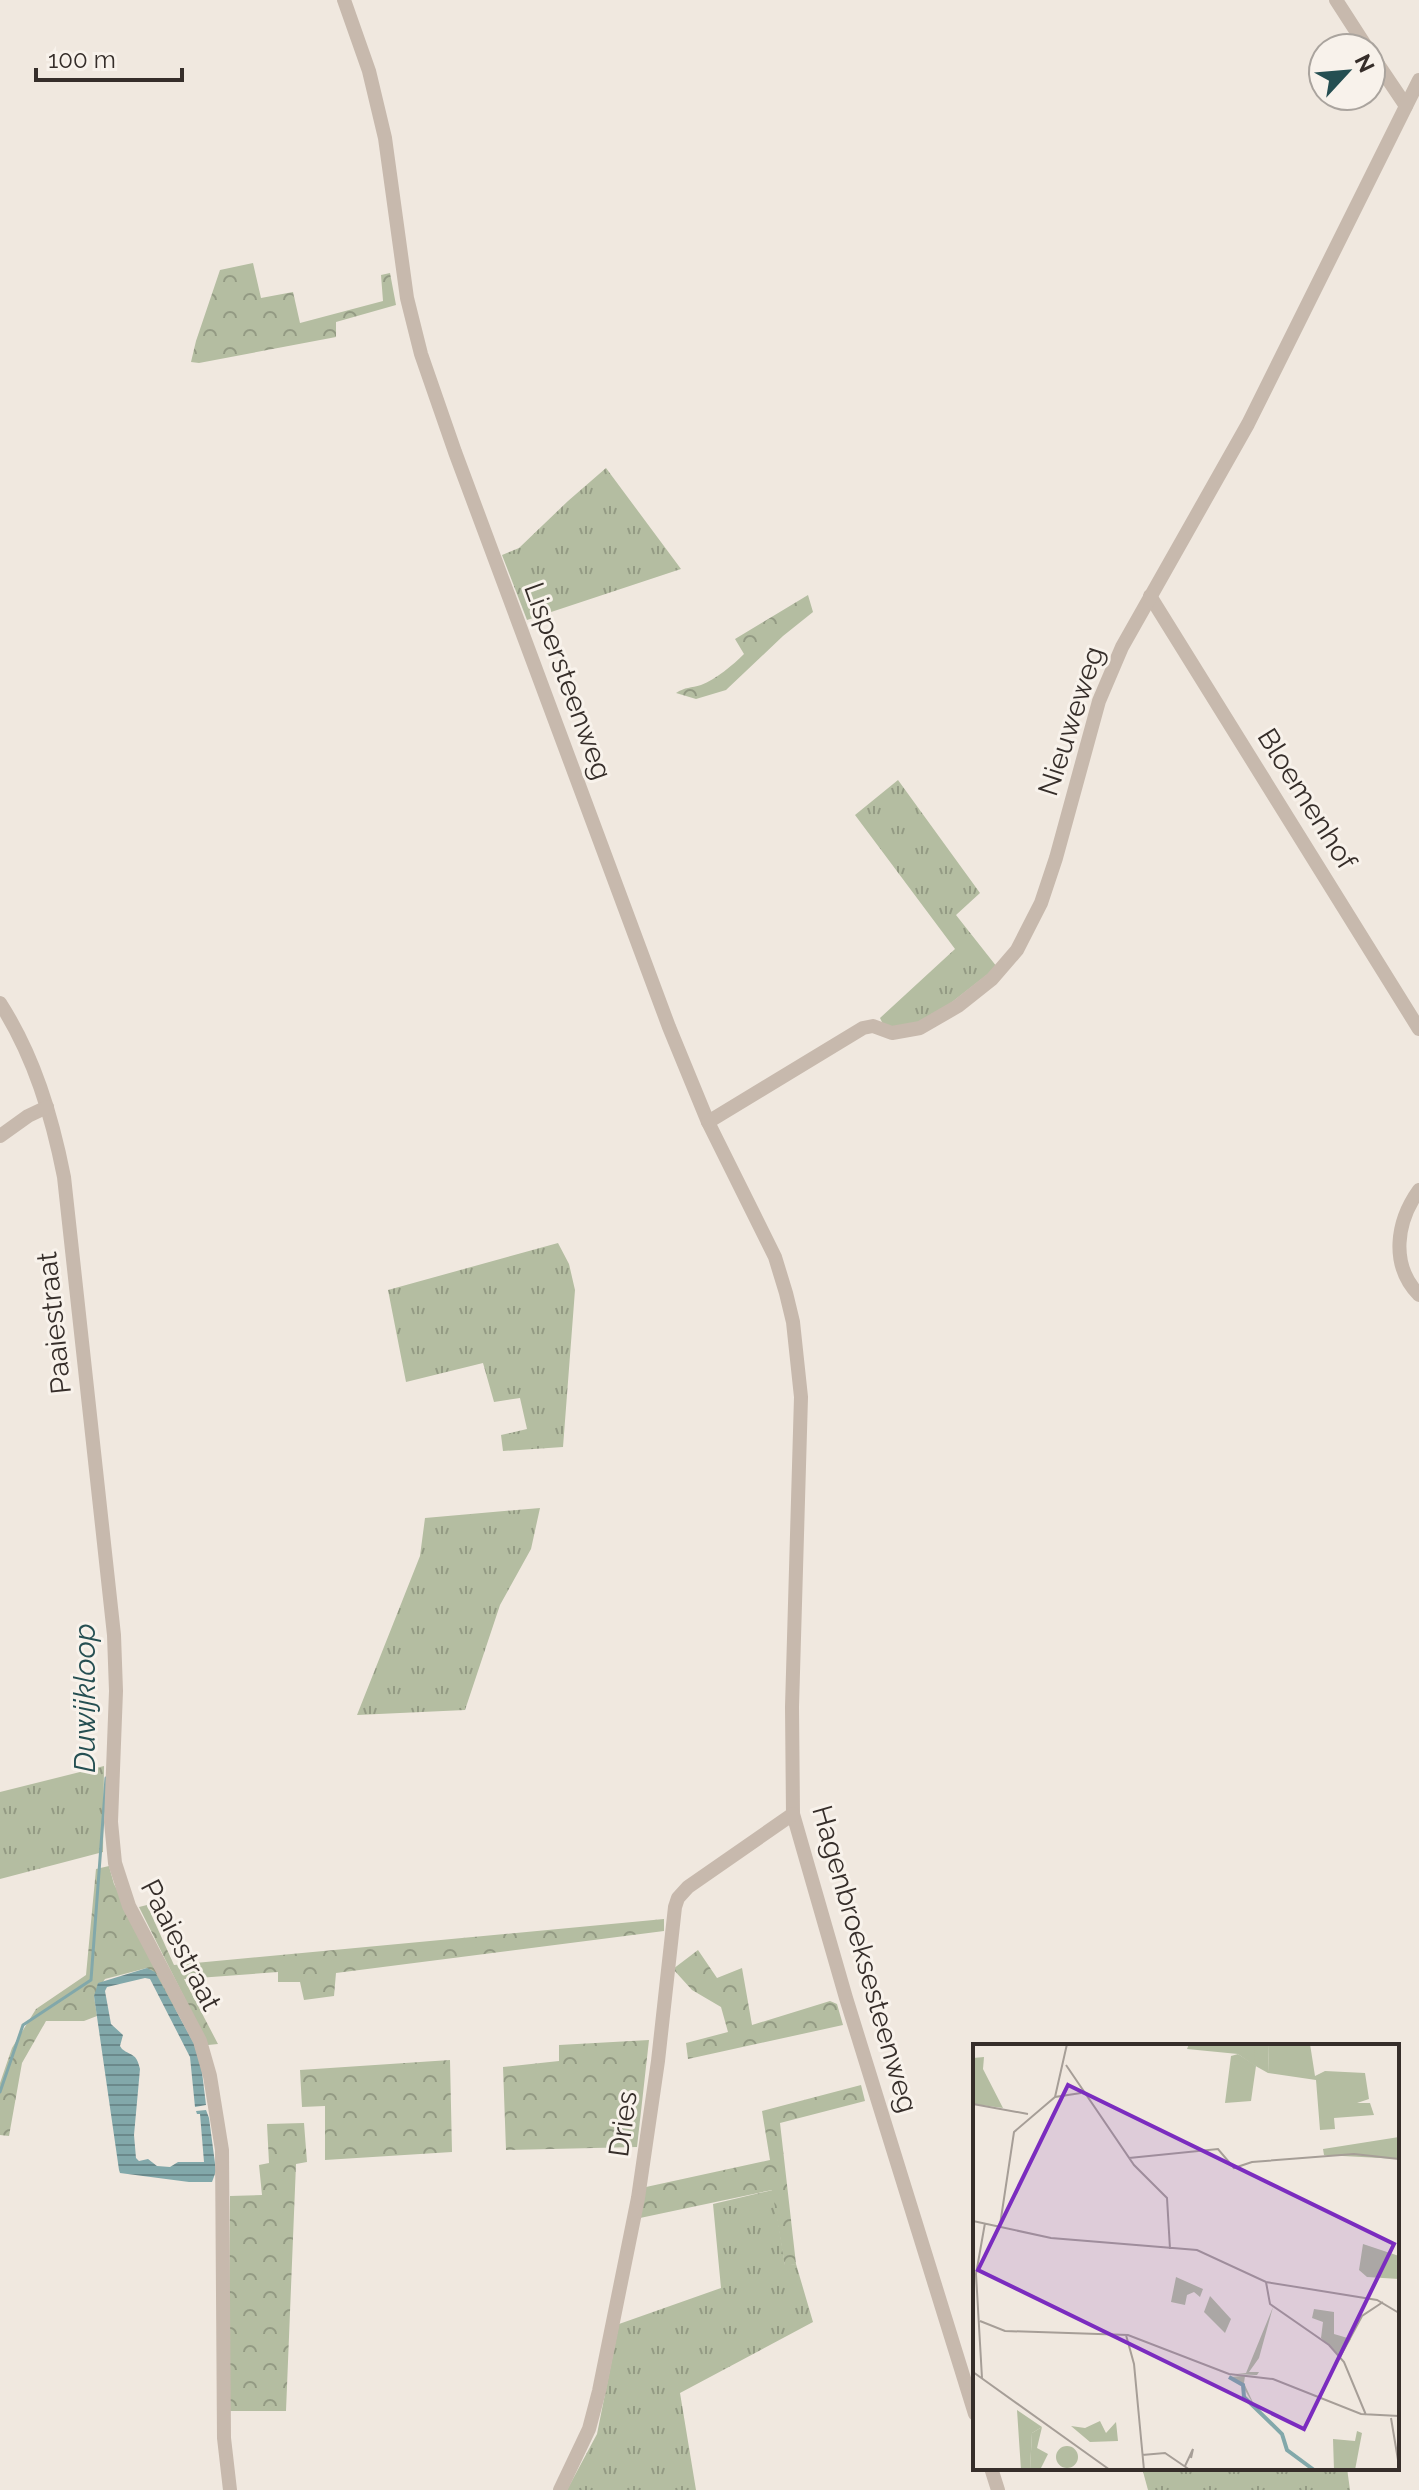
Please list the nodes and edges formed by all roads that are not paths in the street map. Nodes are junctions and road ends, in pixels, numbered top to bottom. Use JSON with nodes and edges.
{"nodes":[{"id":1,"x":344,"y":0,"type":"edge"},
{"id":2,"x":1336,"y":0,"type":"edge"},
{"id":3,"x":1357,"y":32,"type":"edge"},
{"id":4,"x":1387,"y":78,"type":"edge"},
{"id":5,"x":1419,"y":80,"type":"edge"},
{"id":6,"x":1406,"y":106,"type":"junction"},
{"id":7,"x":1150,"y":596,"type":"junction"},
{"id":8,"x":0,"y":1003,"type":"edge"},
{"id":9,"x":1419,"y":1029,"type":"edge"},
{"id":10,"x":47,"y":1107,"type":"junction"},
{"id":11,"x":708,"y":1122,"type":"junction"},
{"id":12,"x":0,"y":1136,"type":"edge"},
{"id":13,"x":1419,"y":1190,"type":"edge"},
{"id":14,"x":1419,"y":1295,"type":"edge"},
{"id":15,"x":798,"y":1362,"type":"joint"},
{"id":16,"x":793,"y":1814,"type":"junction"},
{"id":17,"x":973,"y":2408,"type":"edge"},
{"id":18,"x":992,"y":2470,"type":"edge"},
{"id":19,"x":230,"y":2490,"type":"edge"},
{"id":20,"x":560,"y":2490,"type":"edge"},
{"id":21,"x":998,"y":2490,"type":"edge"}],
"edges":[{"from":1,"to":11,"type":"street","name":"Lispersteenweg"},
{"from":2,"to":3,"type":"street"},
{"from":4,"to":6,"type":"street"},
{"from":5,"to":6,"type":"street","name":"Nieuweweg"},
{"from":6,"to":7,"type":"street","name":"Nieuweweg"},
{"from":7,"to":9,"type":"street","name":"Bloemenhof"},
{"from":7,"to":11,"type":"street","name":"Nieuweweg"},
{"from":8,"to":10,"type":"street","name":"Paaiestraat"},
{"from":10,"to":12,"type":"street"},
{"from":10,"to":19,"type":"street","name":"Paaiestraat"},
{"from":11,"to":15,"type":"street","name":"Lispersteenweg"},
{"from":13,"to":14,"type":"street"},
{"from":15,"to":16,"type":"street","name":"Hagenbroeksesteenweg"},
{"from":16,"to":17,"type":"street","name":"Hagenbroeksesteenweg"},
{"from":16,"to":20,"type":"street","name":"Dries"},
{"from":18,"to":21,"type":"street"}]}
